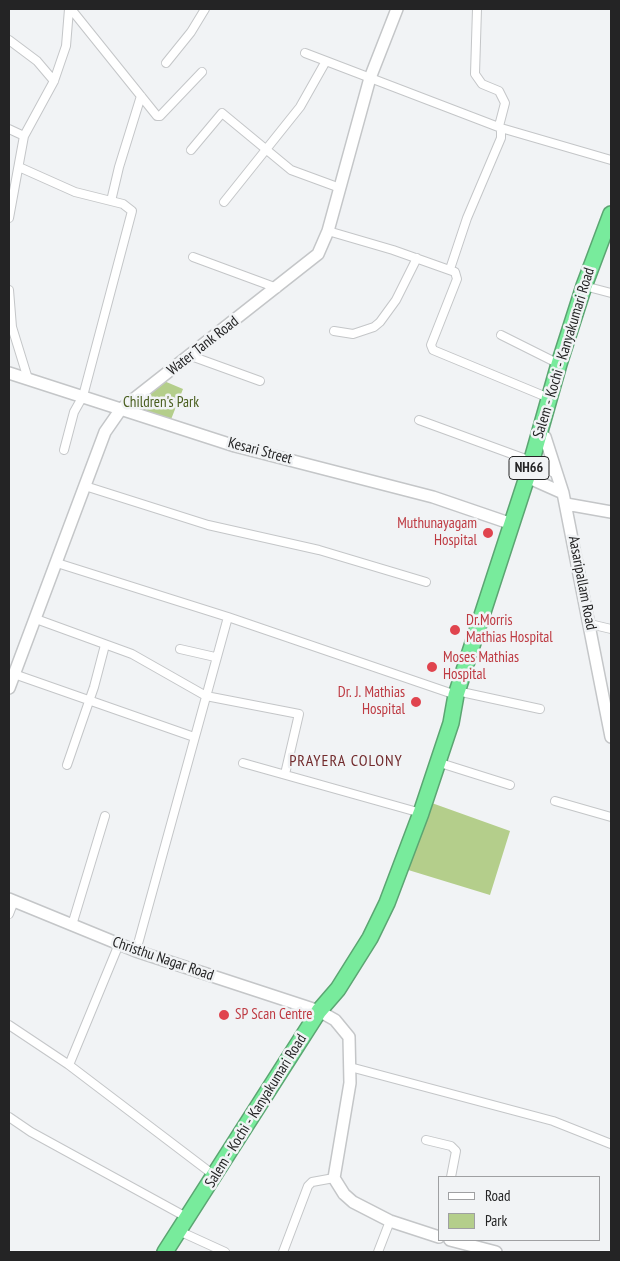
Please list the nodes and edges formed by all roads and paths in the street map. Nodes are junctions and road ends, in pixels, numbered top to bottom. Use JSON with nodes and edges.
{"nodes":[{"id":1,"x":70,"y":9,"type":"edge"},
{"id":2,"x":205,"y":9,"type":"edge"},
{"id":3,"x":397,"y":9,"type":"edge"},
{"id":4,"x":477,"y":9,"type":"edge"},
{"id":5,"x":9,"y":40,"type":"edge"},
{"id":6,"x":305,"y":53,"type":"dead end"},
{"id":7,"x":326,"y":60,"type":"junction"},
{"id":8,"x":166,"y":63,"type":"dead end"},
{"id":9,"x":202,"y":72,"type":"dead end"},
{"id":10,"x":370,"y":78,"type":"junction"},
{"id":11,"x":54,"y":81,"type":"junction"},
{"id":12,"x":141,"y":96,"type":"junction"},
{"id":13,"x":500,"y":127,"type":"junction"},
{"id":14,"x":9,"y":129,"type":"edge"},
{"id":15,"x":24,"y":136,"type":"junction"},
{"id":16,"x":191,"y":150,"type":"dead end"},
{"id":17,"x":267,"y":150,"type":"junction"},
{"id":18,"x":611,"y":160,"type":"edge"},
{"id":19,"x":20,"y":167,"type":"junction"},
{"id":20,"x":340,"y":188,"type":"junction"},
{"id":21,"x":111,"y":201,"type":"junction"},
{"id":22,"x":224,"y":202,"type":"dead end"},
{"id":23,"x":611,"y":214,"type":"edge"},
{"id":24,"x":9,"y":218,"type":"edge"},
{"id":25,"x":328,"y":231,"type":"junction"},
{"id":26,"x":611,"y":242,"type":"edge"},
{"id":27,"x":193,"y":257,"type":"dead end"},
{"id":28,"x":417,"y":258,"type":"junction"},
{"id":29,"x":598,"y":261,"type":"junction"},
{"id":30,"x":450,"y":268,"type":"junction"},
{"id":31,"x":277,"y":288,"type":"junction"},
{"id":32,"x":592,"y":288,"type":"junction"},
{"id":33,"x":9,"y":290,"type":"edge"},
{"id":34,"x":611,"y":293,"type":"edge"},
{"id":35,"x":334,"y":331,"type":"dead end"},
{"id":36,"x":501,"y":335,"type":"dead end"},
{"id":37,"x":190,"y":356,"type":"junction"},
{"id":38,"x":559,"y":364,"type":"junction"},
{"id":39,"x":9,"y":373,"type":"edge"},
{"id":40,"x":28,"y":379,"type":"junction"},
{"id":41,"x":260,"y":381,"type":"dead end"},
{"id":42,"x":83,"y":396,"type":"junction"},
{"id":43,"x":549,"y":398,"type":"junction"},
{"id":44,"x":121,"y":409,"type":"junction"},
{"id":45,"x":419,"y":420,"type":"dead end"},
{"id":46,"x":542,"y":436,"type":"junction"},
{"id":47,"x":64,"y":450,"type":"dead end"},
{"id":48,"x":532,"y":471,"type":"junction"},
{"id":49,"x":556,"y":474,"type":"junction"},
{"id":50,"x":85,"y":486,"type":"junction"},
{"id":51,"x":565,"y":498,"type":"junction"},
{"id":52,"x":611,"y":512,"type":"edge"},
{"id":53,"x":512,"y":524,"type":"junction"},
{"id":54,"x":57,"y":563,"type":"junction"},
{"id":55,"x":426,"y":582,"type":"dead end"},
{"id":56,"x":228,"y":617,"type":"junction"},
{"id":57,"x":36,"y":619,"type":"junction"},
{"id":58,"x":590,"y":624,"type":"junction"},
{"id":59,"x":611,"y":629,"type":"edge"},
{"id":60,"x":105,"y":645,"type":"junction"},
{"id":61,"x":180,"y":649,"type":"dead end"},
{"id":62,"x":216,"y":656,"type":"junction"},
{"id":63,"x":14,"y":674,"type":"junction"},
{"id":64,"x":9,"y":688,"type":"edge"},
{"id":65,"x":461,"y":694,"type":"junction"},
{"id":66,"x":206,"y":696,"type":"junction"},
{"id":67,"x":89,"y":701,"type":"junction"},
{"id":68,"x":540,"y":709,"type":"dead end"},
{"id":69,"x":194,"y":737,"type":"junction"},
{"id":70,"x":611,"y":737,"type":"edge"},
{"id":71,"x":437,"y":762,"type":"junction"},
{"id":72,"x":243,"y":763,"type":"dead end"},
{"id":73,"x":67,"y":765,"type":"dead end"},
{"id":74,"x":285,"y":774,"type":"junction"},
{"id":75,"x":510,"y":785,"type":"dead end"},
{"id":76,"x":555,"y":801,"type":"dead end"},
{"id":77,"x":421,"y":813,"type":"junction"},
{"id":78,"x":105,"y":816,"type":"dead end"},
{"id":79,"x":611,"y":817,"type":"edge"},
{"id":80,"x":12,"y":900,"type":"edge"},
{"id":81,"x":9,"y":914,"type":"edge"},
{"id":82,"x":72,"y":925,"type":"junction"},
{"id":83,"x":119,"y":944,"type":"junction"},
{"id":84,"x":136,"y":951,"type":"junction"},
{"id":85,"x":320,"y":1011,"type":"junction"},
{"id":86,"x":9,"y":1025,"type":"edge"},
{"id":87,"x":69,"y":1065,"type":"junction"},
{"id":88,"x":350,"y":1068,"type":"junction"},
{"id":89,"x":9,"y":1117,"type":"edge"},
{"id":90,"x":426,"y":1140,"type":"dead end"},
{"id":91,"x":611,"y":1144,"type":"edge"},
{"id":92,"x":215,"y":1176,"type":"junction"},
{"id":93,"x":451,"y":1176,"type":"edge"},
{"id":94,"x":334,"y":1178,"type":"junction"},
{"id":95,"x":188,"y":1218,"type":"junction"},
{"id":96,"x":390,"y":1221,"type":"junction"},
{"id":97,"x":179,"y":1231,"type":"junction"},
{"id":98,"x":438,"y":1237,"type":"edge"},
{"id":99,"x":454,"y":1241,"type":"edge"},
{"id":100,"x":165,"y":1252,"type":"edge"},
{"id":101,"x":226,"y":1252,"type":"edge"},
{"id":102,"x":283,"y":1252,"type":"edge"},
{"id":103,"x":378,"y":1252,"type":"edge"},
{"id":104,"x":496,"y":1252,"type":"edge"}],
"edges":[{"from":1,"to":11,"type":"street"},
{"from":1,"to":12,"type":"street"},
{"from":2,"to":8,"type":"street"},
{"from":3,"to":10,"type":"street","name":"Water Tank Road"},
{"from":4,"to":13,"type":"street"},
{"from":5,"to":11,"type":"street"},
{"from":6,"to":7,"type":"street"},
{"from":7,"to":10,"type":"street"},
{"from":7,"to":17,"type":"street"},
{"from":9,"to":12,"type":"street"},
{"from":10,"to":13,"type":"street"},
{"from":10,"to":20,"type":"street","name":"Water Tank Road"},
{"from":11,"to":15,"type":"street"},
{"from":12,"to":21,"type":"street"},
{"from":13,"to":18,"type":"street"},
{"from":13,"to":30,"type":"street"},
{"from":14,"to":15,"type":"street"},
{"from":15,"to":19,"type":"street"},
{"from":16,"to":17,"type":"street"},
{"from":17,"to":20,"type":"street"},
{"from":17,"to":22,"type":"street"},
{"from":19,"to":21,"type":"street"},
{"from":19,"to":24,"type":"street"},
{"from":20,"to":25,"type":"street","name":"Water Tank Road"},
{"from":21,"to":42,"type":"street"},
{"from":23,"to":29,"type":"highway","name":"Salem - Kochi - Kanyakumari Road","number":"NH66"},
{"from":25,"to":28,"type":"street"},
{"from":25,"to":31,"type":"street","name":"Water Tank Road"},
{"from":26,"to":29,"type":"highway","name":"Salem - Kochi - Kanyakumari Road","number":"NH66"},
{"from":27,"to":31,"type":"street"},
{"from":28,"to":30,"type":"street"},
{"from":28,"to":35,"type":"street"},
{"from":29,"to":32,"type":"highway","name":"Salem - Kochi - Kanyakumari Road","number":"NH66"},
{"from":29,"to":38,"type":"highway","name":"Salem - Kochi - Kanyakumari Road","number":"NH66"},
{"from":30,"to":43,"type":"street"},
{"from":31,"to":37,"type":"street","name":"Water Tank Road"},
{"from":32,"to":34,"type":"street"},
{"from":32,"to":46,"type":"highway","name":"Salem - Kochi - Kanyakumari Road","number":"NH66"},
{"from":33,"to":40,"type":"street"},
{"from":36,"to":38,"type":"street"},
{"from":37,"to":41,"type":"street"},
{"from":37,"to":44,"type":"street","name":"Water Tank Road"},
{"from":38,"to":43,"type":"highway","name":"Salem - Kochi - Kanyakumari Road","number":"NH66"},
{"from":39,"to":40,"type":"street","name":"Kesari Street"},
{"from":40,"to":42,"type":"street","name":"Kesari Street"},
{"from":42,"to":44,"type":"street","name":"Kesari Street"},
{"from":42,"to":47,"type":"street"},
{"from":43,"to":46,"type":"highway","name":"Salem - Kochi - Kanyakumari Road","number":"NH66"},
{"from":44,"to":50,"type":"street","name":"Water Tank Road"},
{"from":44,"to":53,"type":"street","name":"Kesari Street"},
{"from":45,"to":48,"type":"street"},
{"from":46,"to":48,"type":"highway","name":"Salem - Kochi - Kanyakumari Road","number":"NH66"},
{"from":46,"to":49,"type":"street","name":"Aasaripallam Road"},
{"from":48,"to":49,"type":"street"},
{"from":48,"to":51,"type":"street"},
{"from":48,"to":53,"type":"highway","name":"Salem - Kochi - Kanyakumari Road","number":"NH66"},
{"from":48,"to":65,"type":"highway","name":"Salem - Kochi - Kanyakumari Road","number":"NH66"},
{"from":49,"to":51,"type":"street","name":"Aasaripallam Road"},
{"from":50,"to":54,"type":"street","name":"Water Tank Road"},
{"from":50,"to":55,"type":"street"},
{"from":51,"to":52,"type":"street"},
{"from":51,"to":58,"type":"street","name":"Aasaripallam Road"},
{"from":53,"to":65,"type":"highway","name":"Salem - Kochi - Kanyakumari Road","number":"NH66"},
{"from":54,"to":56,"type":"street"},
{"from":54,"to":57,"type":"street","name":"Water Tank Road"},
{"from":56,"to":62,"type":"street"},
{"from":56,"to":65,"type":"street"},
{"from":57,"to":60,"type":"street"},
{"from":57,"to":63,"type":"street","name":"Water Tank Road"},
{"from":58,"to":59,"type":"street"},
{"from":58,"to":70,"type":"street","name":"Aasaripallam Road"},
{"from":60,"to":66,"type":"street"},
{"from":60,"to":67,"type":"street"},
{"from":61,"to":62,"type":"street"},
{"from":62,"to":66,"type":"street"},
{"from":63,"to":64,"type":"street","name":"Water Tank Road"},
{"from":63,"to":67,"type":"street"},
{"from":65,"to":68,"type":"street"},
{"from":65,"to":71,"type":"highway","name":"Salem - Kochi - Kanyakumari Road","number":"NH66"},
{"from":66,"to":69,"type":"street"},
{"from":66,"to":74,"type":"street"},
{"from":67,"to":69,"type":"street"},
{"from":67,"to":73,"type":"street"},
{"from":69,"to":84,"type":"street"},
{"from":71,"to":75,"type":"street"},
{"from":71,"to":77,"type":"highway","name":"Salem - Kochi - Kanyakumari Road","number":"NH66"},
{"from":72,"to":74,"type":"street"},
{"from":74,"to":77,"type":"street"},
{"from":76,"to":79,"type":"street"},
{"from":77,"to":85,"type":"highway","name":"Salem - Kochi - Kanyakumari Road","number":"NH66"},
{"from":78,"to":82,"type":"street"},
{"from":80,"to":81,"type":"street"},
{"from":80,"to":82,"type":"street","name":"Christhu Nagar Road"},
{"from":82,"to":83,"type":"street","name":"Christhu Nagar Road"},
{"from":83,"to":84,"type":"street","name":"Christhu Nagar Road"},
{"from":83,"to":87,"type":"street"},
{"from":84,"to":85,"type":"street","name":"Christhu Nagar Road"},
{"from":85,"to":88,"type":"street","name":"Christhu Nagar Road"},
{"from":85,"to":92,"type":"highway","name":"Salem - Kochi - Kanyakumari Road","number":"NH66"},
{"from":86,"to":87,"type":"street"},
{"from":87,"to":92,"type":"street"},
{"from":88,"to":91,"type":"street"},
{"from":88,"to":94,"type":"street","name":"Christhu Nagar Road"},
{"from":89,"to":95,"type":"street"},
{"from":90,"to":93,"type":"street"},
{"from":92,"to":95,"type":"highway","name":"Salem - Kochi - Kanyakumari Road","number":"NH66"},
{"from":94,"to":96,"type":"street"},
{"from":94,"to":102,"type":"street"},
{"from":95,"to":97,"type":"highway","name":"Salem - Kochi - Kanyakumari Road","number":"NH66"},
{"from":96,"to":98,"type":"street"},
{"from":96,"to":103,"type":"street"},
{"from":97,"to":100,"type":"highway","name":"Salem - Kochi - Kanyakumari Road","number":"NH66"},
{"from":97,"to":101,"type":"street"},
{"from":99,"to":104,"type":"street"}]}
